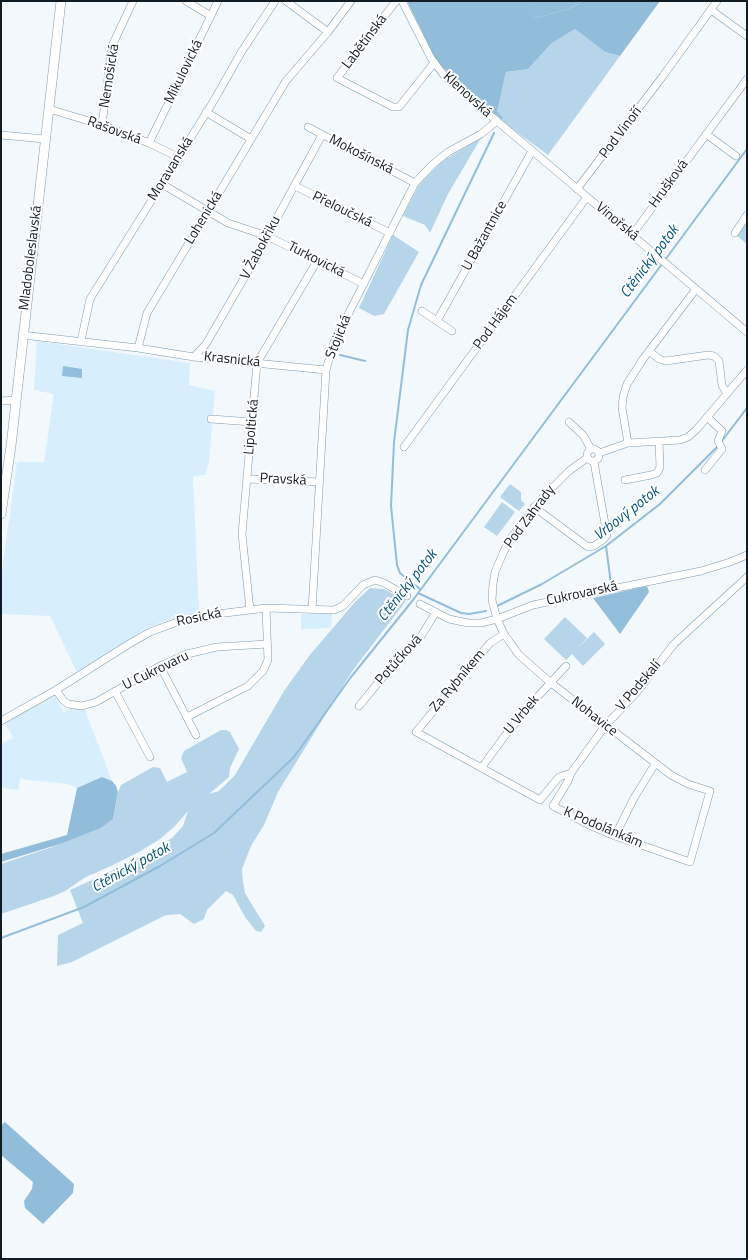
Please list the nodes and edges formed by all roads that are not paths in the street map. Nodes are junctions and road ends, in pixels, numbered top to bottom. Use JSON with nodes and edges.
{"nodes":[{"id":1,"x":61,"y":1,"type":"edge"},
{"id":2,"x":132,"y":1,"type":"edge"},
{"id":3,"x":186,"y":1,"type":"edge"},
{"id":4,"x":218,"y":1,"type":"edge"},
{"id":5,"x":275,"y":1,"type":"edge"},
{"id":6,"x":286,"y":1,"type":"edge"},
{"id":7,"x":351,"y":1,"type":"edge"},
{"id":8,"x":396,"y":1,"type":"edge"},
{"id":9,"x":402,"y":1,"type":"edge"},
{"id":10,"x":717,"y":1,"type":"edge"},
{"id":11,"x":711,"y":10,"type":"junction"},
{"id":12,"x":211,"y":16,"type":"junction"},
{"id":13,"x":328,"y":32,"type":"junction"},
{"id":14,"x":747,"y":36,"type":"edge"},
{"id":15,"x":434,"y":63,"type":"junction"},
{"id":16,"x":747,"y":79,"type":"edge"},
{"id":17,"x":49,"y":109,"type":"junction"},
{"id":18,"x":206,"y":112,"type":"junction"},
{"id":19,"x":497,"y":121,"type":"junction"},
{"id":20,"x":102,"y":125,"type":"junction"},
{"id":21,"x":308,"y":127,"type":"dead end"},
{"id":22,"x":706,"y":134,"type":"junction"},
{"id":23,"x":1,"y":135,"type":"edge"},
{"id":24,"x":322,"y":135,"type":"junction"},
{"id":25,"x":45,"y":139,"type":"junction"},
{"id":26,"x":251,"y":139,"type":"junction"},
{"id":27,"x":149,"y":143,"type":"junction"},
{"id":28,"x":532,"y":151,"type":"junction"},
{"id":29,"x":736,"y":156,"type":"dead end"},
{"id":30,"x":178,"y":157,"type":"junction"},
{"id":31,"x":415,"y":183,"type":"junction"},
{"id":32,"x":162,"y":184,"type":"junction"},
{"id":33,"x":294,"y":186,"type":"junction"},
{"id":34,"x":578,"y":189,"type":"junction"},
{"id":35,"x":587,"y":197,"type":"junction"},
{"id":36,"x":208,"y":212,"type":"junction"},
{"id":37,"x":747,"y":215,"type":"edge"},
{"id":38,"x":390,"y":233,"type":"junction"},
{"id":39,"x":735,"y":233,"type":"dead end"},
{"id":40,"x":632,"y":235,"type":"junction"},
{"id":41,"x":267,"y":236,"type":"junction"},
{"id":42,"x":317,"y":261,"type":"junction"},
{"id":43,"x":364,"y":284,"type":"junction"},
{"id":44,"x":696,"y":289,"type":"junction"},
{"id":45,"x":422,"y":310,"type":"dead end"},
{"id":46,"x":437,"y":321,"type":"junction"},
{"id":47,"x":452,"y":331,"type":"dead end"},
{"id":48,"x":747,"y":332,"type":"edge"},
{"id":49,"x":22,"y":335,"type":"junction"},
{"id":50,"x":81,"y":341,"type":"junction"},
{"id":51,"x":138,"y":348,"type":"junction"},
{"id":52,"x":649,"y":351,"type":"junction"},
{"id":53,"x":194,"y":356,"type":"junction"},
{"id":54,"x":257,"y":363,"type":"junction"},
{"id":55,"x":326,"y":370,"type":"junction"},
{"id":56,"x":747,"y":370,"type":"edge"},
{"id":57,"x":727,"y":394,"type":"junction"},
{"id":58,"x":15,"y":400,"type":"junction"},
{"id":59,"x":1,"y":401,"type":"edge"},
{"id":60,"x":707,"y":417,"type":"junction"},
{"id":61,"x":211,"y":419,"type":"dead end"},
{"id":62,"x":252,"y":422,"type":"junction"},
{"id":63,"x":570,"y":422,"type":"dead end"},
{"id":64,"x":660,"y":441,"type":"junction"},
{"id":65,"x":628,"y":443,"type":"junction"},
{"id":66,"x":404,"y":447,"type":"dead end"},
{"id":67,"x":590,"y":449,"type":"junction"},
{"id":68,"x":599,"y":453,"type":"junction"},
{"id":69,"x":591,"y":460,"type":"junction"},
{"id":70,"x":706,"y":470,"type":"dead end"},
{"id":71,"x":247,"y":478,"type":"junction"},
{"id":72,"x":625,"y":480,"type":"dead end"},
{"id":73,"x":319,"y":482,"type":"junction"},
{"id":74,"x":3,"y":486,"type":"edge"},
{"id":75,"x":534,"y":508,"type":"junction"},
{"id":76,"x":1,"y":514,"type":"edge"},
{"id":77,"x":747,"y":555,"type":"edge"},
{"id":78,"x":747,"y":577,"type":"edge"},
{"id":79,"x":407,"y":596,"type":"dead end"},
{"id":80,"x":420,"y":604,"type":"dead end"},
{"id":81,"x":266,"y":608,"type":"junction"},
{"id":82,"x":250,"y":610,"type":"junction"},
{"id":83,"x":312,"y":610,"type":"junction"},
{"id":84,"x":436,"y":612,"type":"junction"},
{"id":85,"x":497,"y":619,"type":"junction"},
{"id":86,"x":504,"y":634,"type":"junction"},
{"id":87,"x":267,"y":644,"type":"junction"},
{"id":88,"x":160,"y":666,"type":"junction"},
{"id":89,"x":566,"y":666,"type":"dead end"},
{"id":90,"x":550,"y":683,"type":"junction"},
{"id":91,"x":56,"y":690,"type":"junction"},
{"id":92,"x":115,"y":691,"type":"junction"},
{"id":93,"x":359,"y":706,"type":"dead end"},
{"id":94,"x":187,"y":717,"type":"junction"},
{"id":95,"x":1,"y":720,"type":"edge"},
{"id":96,"x":605,"y":726,"type":"junction"},
{"id":97,"x":196,"y":735,"type":"dead end"},
{"id":98,"x":150,"y":757,"type":"dead end"},
{"id":99,"x":656,"y":764,"type":"junction"},
{"id":100,"x":482,"y":767,"type":"junction"},
{"id":101,"x":570,"y":773,"type":"junction"},
{"id":102,"x":615,"y":836,"type":"junction"},
{"id":103,"x":690,"y":862,"type":"joint"}],
"edges":[{"from":1,"to":17,"type":"main road","name":"Mladoboleslavská"},
{"from":2,"to":20,"type":"street","name":"Nemošická"},
{"from":3,"to":12,"type":"street"},
{"from":4,"to":12,"type":"street","name":"Mikulovická"},
{"from":5,"to":18,"type":"street","name":"Moravanská"},
{"from":6,"to":13,"type":"street"},
{"from":7,"to":13,"type":"street","name":"Lohenická"},
{"from":8,"to":15,"type":"street","name":"Labětínská"},
{"from":9,"to":15,"type":"street","name":"Klenovská"},
{"from":10,"to":11,"type":"street","name":"Pod Vinoří"},
{"from":11,"to":14,"type":"street"},
{"from":11,"to":34,"type":"street","name":"Pod Vinoří"},
{"from":12,"to":27,"type":"street","name":"Mikulovická"},
{"from":13,"to":26,"type":"street","name":"Lohenická"},
{"from":15,"to":19,"type":"street","name":"Klenovská"},
{"from":16,"to":22,"type":"street","name":"Hrušková"},
{"from":17,"to":20,"type":"street","name":"Rašovská"},
{"from":17,"to":25,"type":"main road","name":"Mladoboleslavská"},
{"from":18,"to":26,"type":"street"},
{"from":18,"to":30,"type":"street","name":"Moravanská"},
{"from":19,"to":28,"type":"street","name":"Klenovská"},
{"from":19,"to":31,"type":"street","name":"Stojická"},
{"from":20,"to":27,"type":"street","name":"Rašovská"},
{"from":21,"to":24,"type":"street","name":"Mokošínská"},
{"from":22,"to":29,"type":"street"},
{"from":22,"to":40,"type":"street","name":"Hrušková"},
{"from":23,"to":25,"type":"street"},
{"from":24,"to":31,"type":"street","name":"Mokošínská"},
{"from":24,"to":33,"type":"street","name":"V Žabokřiku"},
{"from":25,"to":49,"type":"main road","name":"Mladoboleslavská"},
{"from":26,"to":36,"type":"street","name":"Lohenická"},
{"from":27,"to":30,"type":"street","name":"Rašovská"},
{"from":28,"to":34,"type":"street","name":"Vinořská"},
{"from":28,"to":46,"type":"street","name":"U Bažantnice"},
{"from":30,"to":32,"type":"street","name":"Moravanská"},
{"from":31,"to":38,"type":"street","name":"Stojická"},
{"from":32,"to":36,"type":"street","name":"Turkovická"},
{"from":32,"to":50,"type":"street","name":"Moravanská"},
{"from":33,"to":38,"type":"street","name":"Přeloučská"},
{"from":33,"to":41,"type":"street","name":"V Žabokřiku"},
{"from":34,"to":35,"type":"street","name":"Vinořská"},
{"from":35,"to":40,"type":"street","name":"Vinořská"},
{"from":35,"to":66,"type":"street","name":"Pod Hájem"},
{"from":36,"to":41,"type":"street","name":"Turkovická"},
{"from":36,"to":51,"type":"street","name":"Lohenická"},
{"from":37,"to":39,"type":"street"},
{"from":38,"to":43,"type":"street","name":"Stojická"},
{"from":40,"to":44,"type":"street","name":"Vinořská"},
{"from":41,"to":42,"type":"street","name":"Turkovická"},
{"from":41,"to":53,"type":"street","name":"V Žabokřiku"},
{"from":42,"to":43,"type":"street","name":"Turkovická"},
{"from":42,"to":54,"type":"street","name":"Lipoltická"},
{"from":43,"to":55,"type":"street","name":"Stojická"},
{"from":44,"to":48,"type":"street","name":"Vinořská"},
{"from":44,"to":52,"type":"street"},
{"from":45,"to":46,"type":"street"},
{"from":46,"to":47,"type":"street"},
{"from":49,"to":50,"type":"street"},
{"from":49,"to":58,"type":"main road","name":"Mladoboleslavská"},
{"from":50,"to":51,"type":"street"},
{"from":51,"to":53,"type":"street","name":"Krasnická"},
{"from":52,"to":57,"type":"street"},
{"from":52,"to":65,"type":"street"},
{"from":53,"to":54,"type":"street","name":"Krasnická"},
{"from":54,"to":55,"type":"street","name":"Krasnická"},
{"from":54,"to":62,"type":"street","name":"Lipoltická"},
{"from":55,"to":73,"type":"street","name":"Stojická"},
{"from":56,"to":57,"type":"street"},
{"from":57,"to":60,"type":"street"},
{"from":58,"to":59,"type":"street"},
{"from":58,"to":74,"type":"main road","name":"Mladoboleslavská"},
{"from":60,"to":64,"type":"street"},
{"from":60,"to":70,"type":"street"},
{"from":61,"to":62,"type":"street"},
{"from":62,"to":71,"type":"street","name":"Lipoltická"},
{"from":63,"to":67,"type":"street"},
{"from":64,"to":65,"type":"street"},
{"from":64,"to":72,"type":"street"},
{"from":65,"to":68,"type":"street"},
{"from":67,"to":68,"type":"street"},
{"from":67,"to":69,"type":"street"},
{"from":68,"to":69,"type":"street"},
{"from":69,"to":75,"type":"street","name":"Pod Zahrady"},
{"from":69,"to":75,"type":"street"},
{"from":71,"to":73,"type":"street","name":"Pravská"},
{"from":71,"to":82,"type":"street","name":"Lipoltická"},
{"from":73,"to":83,"type":"street","name":"Stojická"},
{"from":74,"to":76,"type":"main road","name":"Mladoboleslavská"},
{"from":75,"to":85,"type":"street","name":"Pod Zahrady"},
{"from":77,"to":85,"type":"street","name":"Cukrovarská"},
{"from":78,"to":96,"type":"street","name":"V Podskalí"},
{"from":79,"to":83,"type":"street","name":"Rosická"},
{"from":80,"to":84,"type":"street","name":"Cukrovarská"},
{"from":81,"to":82,"type":"street","name":"Rosická"},
{"from":81,"to":83,"type":"street","name":"Rosická"},
{"from":81,"to":87,"type":"street"},
{"from":82,"to":91,"type":"street","name":"Rosická"},
{"from":84,"to":85,"type":"street","name":"Cukrovarská"},
{"from":84,"to":93,"type":"street","name":"Potůčková"},
{"from":85,"to":86,"type":"street","name":"Nohavice"},
{"from":86,"to":90,"type":"street","name":"Nohavice"},
{"from":86,"to":100,"type":"street","name":"Za Rybníkem"},
{"from":87,"to":88,"type":"street","name":"U Cukrovaru"},
{"from":87,"to":94,"type":"street"},
{"from":88,"to":92,"type":"street","name":"U Cukrovaru"},
{"from":88,"to":94,"type":"street"},
{"from":89,"to":90,"type":"street","name":"U Vrbek"},
{"from":90,"to":96,"type":"street","name":"Nohavice"},
{"from":90,"to":100,"type":"street","name":"U Vrbek"},
{"from":91,"to":92,"type":"street","name":"U Cukrovaru"},
{"from":91,"to":95,"type":"street","name":"Rosická"},
{"from":92,"to":98,"type":"street"},
{"from":94,"to":97,"type":"street"},
{"from":96,"to":99,"type":"street","name":"Nohavice"},
{"from":96,"to":101,"type":"street","name":"V Podskalí"},
{"from":99,"to":102,"type":"street"},
{"from":99,"to":103,"type":"street","name":"Nohavice"},
{"from":100,"to":101,"type":"street","name":"V Podskalí"},
{"from":101,"to":102,"type":"street","name":"K Podolánkám"},
{"from":102,"to":103,"type":"street","name":"K Podolánkám"}]}
